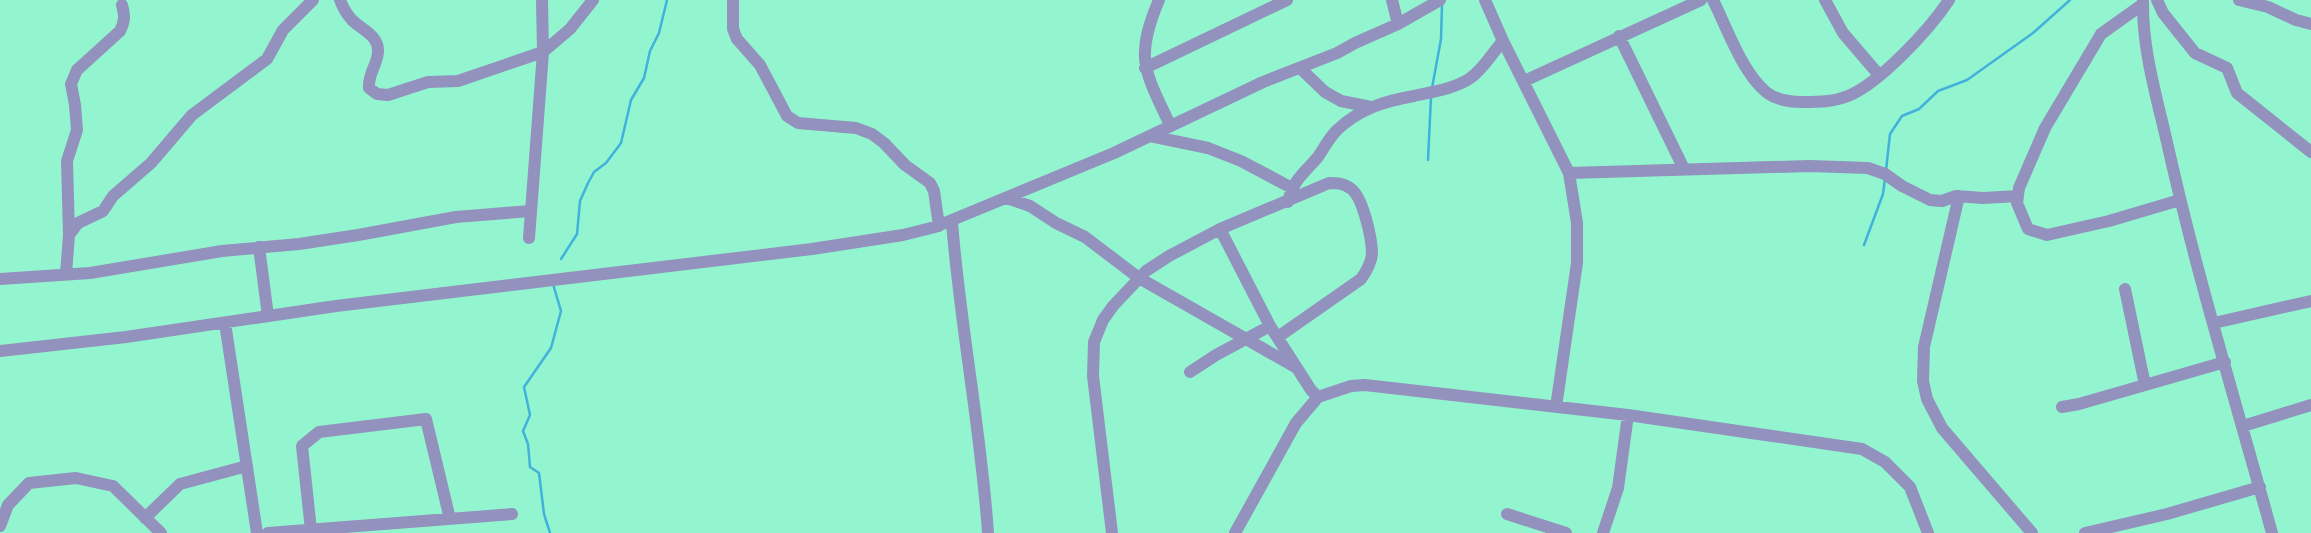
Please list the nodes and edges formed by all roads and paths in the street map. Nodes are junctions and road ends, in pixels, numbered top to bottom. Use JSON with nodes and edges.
{"nodes":[{"id":1,"x":313,"y":0,"type":"edge"},
{"id":2,"x":340,"y":0,"type":"edge"},
{"id":3,"x":542,"y":0,"type":"edge"},
{"id":4,"x":593,"y":0,"type":"edge"},
{"id":5,"x":733,"y":0,"type":"edge"},
{"id":6,"x":1159,"y":0,"type":"edge"},
{"id":7,"x":1287,"y":0,"type":"edge"},
{"id":8,"x":1392,"y":0,"type":"edge"},
{"id":9,"x":1440,"y":0,"type":"edge"},
{"id":10,"x":1486,"y":0,"type":"edge"},
{"id":11,"x":1702,"y":0,"type":"edge"},
{"id":12,"x":1713,"y":0,"type":"edge"},
{"id":13,"x":1825,"y":0,"type":"edge"},
{"id":14,"x":1949,"y":0,"type":"edge"},
{"id":15,"x":2157,"y":0,"type":"edge"},
{"id":16,"x":2239,"y":0,"type":"edge"},
{"id":17,"x":2143,"y":2,"type":"edge"},
{"id":18,"x":122,"y":5,"type":"dead end"},
{"id":19,"x":1398,"y":24,"type":"junction"},
{"id":20,"x":2311,"y":24,"type":"edge"},
{"id":21,"x":1619,"y":36,"type":"junction"},
{"id":22,"x":1503,"y":41,"type":"junction"},
{"id":23,"x":543,"y":52,"type":"junction"},
{"id":24,"x":1145,"y":68,"type":"junction"},
{"id":25,"x":1301,"y":69,"type":"junction"},
{"id":26,"x":1880,"y":75,"type":"junction"},
{"id":27,"x":1524,"y":81,"type":"junction"},
{"id":28,"x":1371,"y":107,"type":"junction"},
{"id":29,"x":1170,"y":126,"type":"junction"},
{"id":30,"x":1150,"y":136,"type":"junction"},
{"id":31,"x":2311,"y":152,"type":"edge"},
{"id":32,"x":1684,"y":169,"type":"junction"},
{"id":33,"x":1569,"y":173,"type":"junction"},
{"id":34,"x":1292,"y":188,"type":"junction"},
{"id":35,"x":1959,"y":196,"type":"junction"},
{"id":36,"x":2018,"y":196,"type":"junction"},
{"id":37,"x":1006,"y":198,"type":"junction"},
{"id":38,"x":2180,"y":200,"type":"junction"},
{"id":39,"x":1288,"y":202,"type":"junction"},
{"id":40,"x":530,"y":211,"type":"junction"},
{"id":41,"x":952,"y":222,"type":"junction"},
{"id":42,"x":939,"y":226,"type":"junction"},
{"id":43,"x":1220,"y":229,"type":"junction"},
{"id":44,"x":70,"y":235,"type":"junction"},
{"id":45,"x":528,"y":238,"type":"dead end"},
{"id":46,"x":259,"y":247,"type":"junction"},
{"id":47,"x":66,"y":274,"type":"junction"},
{"id":48,"x":1139,"y":278,"type":"junction"},
{"id":49,"x":0,"y":279,"type":"edge"},
{"id":50,"x":2125,"y":289,"type":"dead end"},
{"id":51,"x":2311,"y":301,"type":"edge"},
{"id":52,"x":268,"y":316,"type":"junction"},
{"id":53,"x":225,"y":323,"type":"junction"},
{"id":54,"x":2214,"y":323,"type":"junction"},
{"id":55,"x":1270,"y":326,"type":"junction"},
{"id":56,"x":1278,"y":337,"type":"junction"},
{"id":57,"x":1247,"y":339,"type":"junction"},
{"id":58,"x":0,"y":351,"type":"edge"},
{"id":59,"x":2225,"y":362,"type":"junction"},
{"id":60,"x":1298,"y":368,"type":"junction"},
{"id":61,"x":1190,"y":372,"type":"dead end"},
{"id":62,"x":2145,"y":385,"type":"junction"},
{"id":63,"x":1318,"y":397,"type":"junction"},
{"id":64,"x":2311,"y":405,"type":"edge"},
{"id":65,"x":1556,"y":407,"type":"junction"},
{"id":66,"x":2062,"y":407,"type":"dead end"},
{"id":67,"x":1628,"y":415,"type":"junction"},
{"id":68,"x":2243,"y":426,"type":"junction"},
{"id":69,"x":246,"y":466,"type":"junction"},
{"id":70,"x":2260,"y":487,"type":"junction"},
{"id":71,"x":512,"y":514,"type":"dead end"},
{"id":72,"x":1506,"y":514,"type":"dead end"},
{"id":73,"x":145,"y":518,"type":"junction"},
{"id":74,"x":450,"y":519,"type":"junction"},
{"id":75,"x":0,"y":526,"type":"edge"},
{"id":76,"x":311,"y":530,"type":"junction"},
{"id":77,"x":333,"y":530,"type":"edge"},
{"id":78,"x":161,"y":533,"type":"edge"},
{"id":79,"x":257,"y":533,"type":"edge"},
{"id":80,"x":268,"y":533,"type":"edge"},
{"id":81,"x":988,"y":533,"type":"edge"},
{"id":82,"x":1112,"y":533,"type":"edge"},
{"id":83,"x":1235,"y":533,"type":"edge"},
{"id":84,"x":1566,"y":533,"type":"edge"},
{"id":85,"x":1603,"y":533,"type":"edge"},
{"id":86,"x":1928,"y":533,"type":"edge"},
{"id":87,"x":2032,"y":533,"type":"edge"},
{"id":88,"x":2085,"y":533,"type":"edge"},
{"id":89,"x":2272,"y":533,"type":"edge"}],
"edges":[{"from":1,"to":44,"type":"street"},
{"from":2,"to":23,"type":"street"},
{"from":3,"to":23,"type":"street"},
{"from":4,"to":23,"type":"street"},
{"from":5,"to":42,"type":"street"},
{"from":6,"to":24,"type":"street"},
{"from":7,"to":24,"type":"street"},
{"from":8,"to":19,"type":"street"},
{"from":9,"to":19,"type":"street"},
{"from":10,"to":22,"type":"street"},
{"from":11,"to":21,"type":"street"},
{"from":12,"to":26,"type":"street"},
{"from":13,"to":26,"type":"street"},
{"from":14,"to":26,"type":"street"},
{"from":15,"to":31,"type":"street"},
{"from":16,"to":20,"type":"street"},
{"from":17,"to":36,"type":"street"},
{"from":17,"to":38,"type":"street"},
{"from":18,"to":44,"type":"street"},
{"from":19,"to":25,"type":"street"},
{"from":21,"to":27,"type":"street"},
{"from":21,"to":32,"type":"street"},
{"from":22,"to":27,"type":"street"},
{"from":22,"to":28,"type":"street"},
{"from":23,"to":40,"type":"street"},
{"from":24,"to":29,"type":"street"},
{"from":25,"to":28,"type":"street"},
{"from":25,"to":29,"type":"street"},
{"from":27,"to":33,"type":"street"},
{"from":28,"to":34,"type":"street"},
{"from":29,"to":30,"type":"street"},
{"from":30,"to":34,"type":"street"},
{"from":30,"to":37,"type":"street"},
{"from":32,"to":33,"type":"street"},
{"from":32,"to":35,"type":"street"},
{"from":33,"to":65,"type":"street"},
{"from":34,"to":39,"type":"street"},
{"from":35,"to":36,"type":"street"},
{"from":35,"to":87,"type":"street"},
{"from":36,"to":38,"type":"street"},
{"from":37,"to":41,"type":"street"},
{"from":37,"to":48,"type":"street"},
{"from":38,"to":54,"type":"street"},
{"from":39,"to":43,"type":"street"},
{"from":39,"to":56,"type":"street"},
{"from":40,"to":45,"type":"street"},
{"from":40,"to":46,"type":"street"},
{"from":41,"to":42,"type":"street"},
{"from":41,"to":81,"type":"street"},
{"from":42,"to":52,"type":"street"},
{"from":43,"to":48,"type":"street"},
{"from":43,"to":55,"type":"street"},
{"from":44,"to":47,"type":"street"},
{"from":46,"to":47,"type":"street"},
{"from":46,"to":52,"type":"street"},
{"from":47,"to":49,"type":"street"},
{"from":48,"to":57,"type":"street"},
{"from":48,"to":82,"type":"street"},
{"from":50,"to":62,"type":"street"},
{"from":51,"to":54,"type":"street"},
{"from":52,"to":53,"type":"street"},
{"from":53,"to":58,"type":"street"},
{"from":53,"to":69,"type":"street"},
{"from":54,"to":59,"type":"street"},
{"from":55,"to":56,"type":"street"},
{"from":55,"to":57,"type":"street"},
{"from":56,"to":60,"type":"street"},
{"from":57,"to":60,"type":"street"},
{"from":57,"to":61,"type":"street"},
{"from":59,"to":62,"type":"street"},
{"from":59,"to":68,"type":"street"},
{"from":60,"to":63,"type":"street"},
{"from":62,"to":66,"type":"street"},
{"from":63,"to":65,"type":"street"},
{"from":63,"to":83,"type":"street"},
{"from":64,"to":68,"type":"street"},
{"from":65,"to":67,"type":"street"},
{"from":67,"to":85,"type":"street"},
{"from":67,"to":86,"type":"street"},
{"from":68,"to":70,"type":"street"},
{"from":69,"to":73,"type":"street"},
{"from":69,"to":79,"type":"street"},
{"from":70,"to":88,"type":"street"},
{"from":70,"to":89,"type":"street"},
{"from":71,"to":74,"type":"street"},
{"from":72,"to":84,"type":"street"},
{"from":73,"to":75,"type":"street"},
{"from":73,"to":78,"type":"street"},
{"from":74,"to":76,"type":"street"},
{"from":74,"to":77,"type":"street"},
{"from":76,"to":77,"type":"street"},
{"from":76,"to":80,"type":"street"}]}
